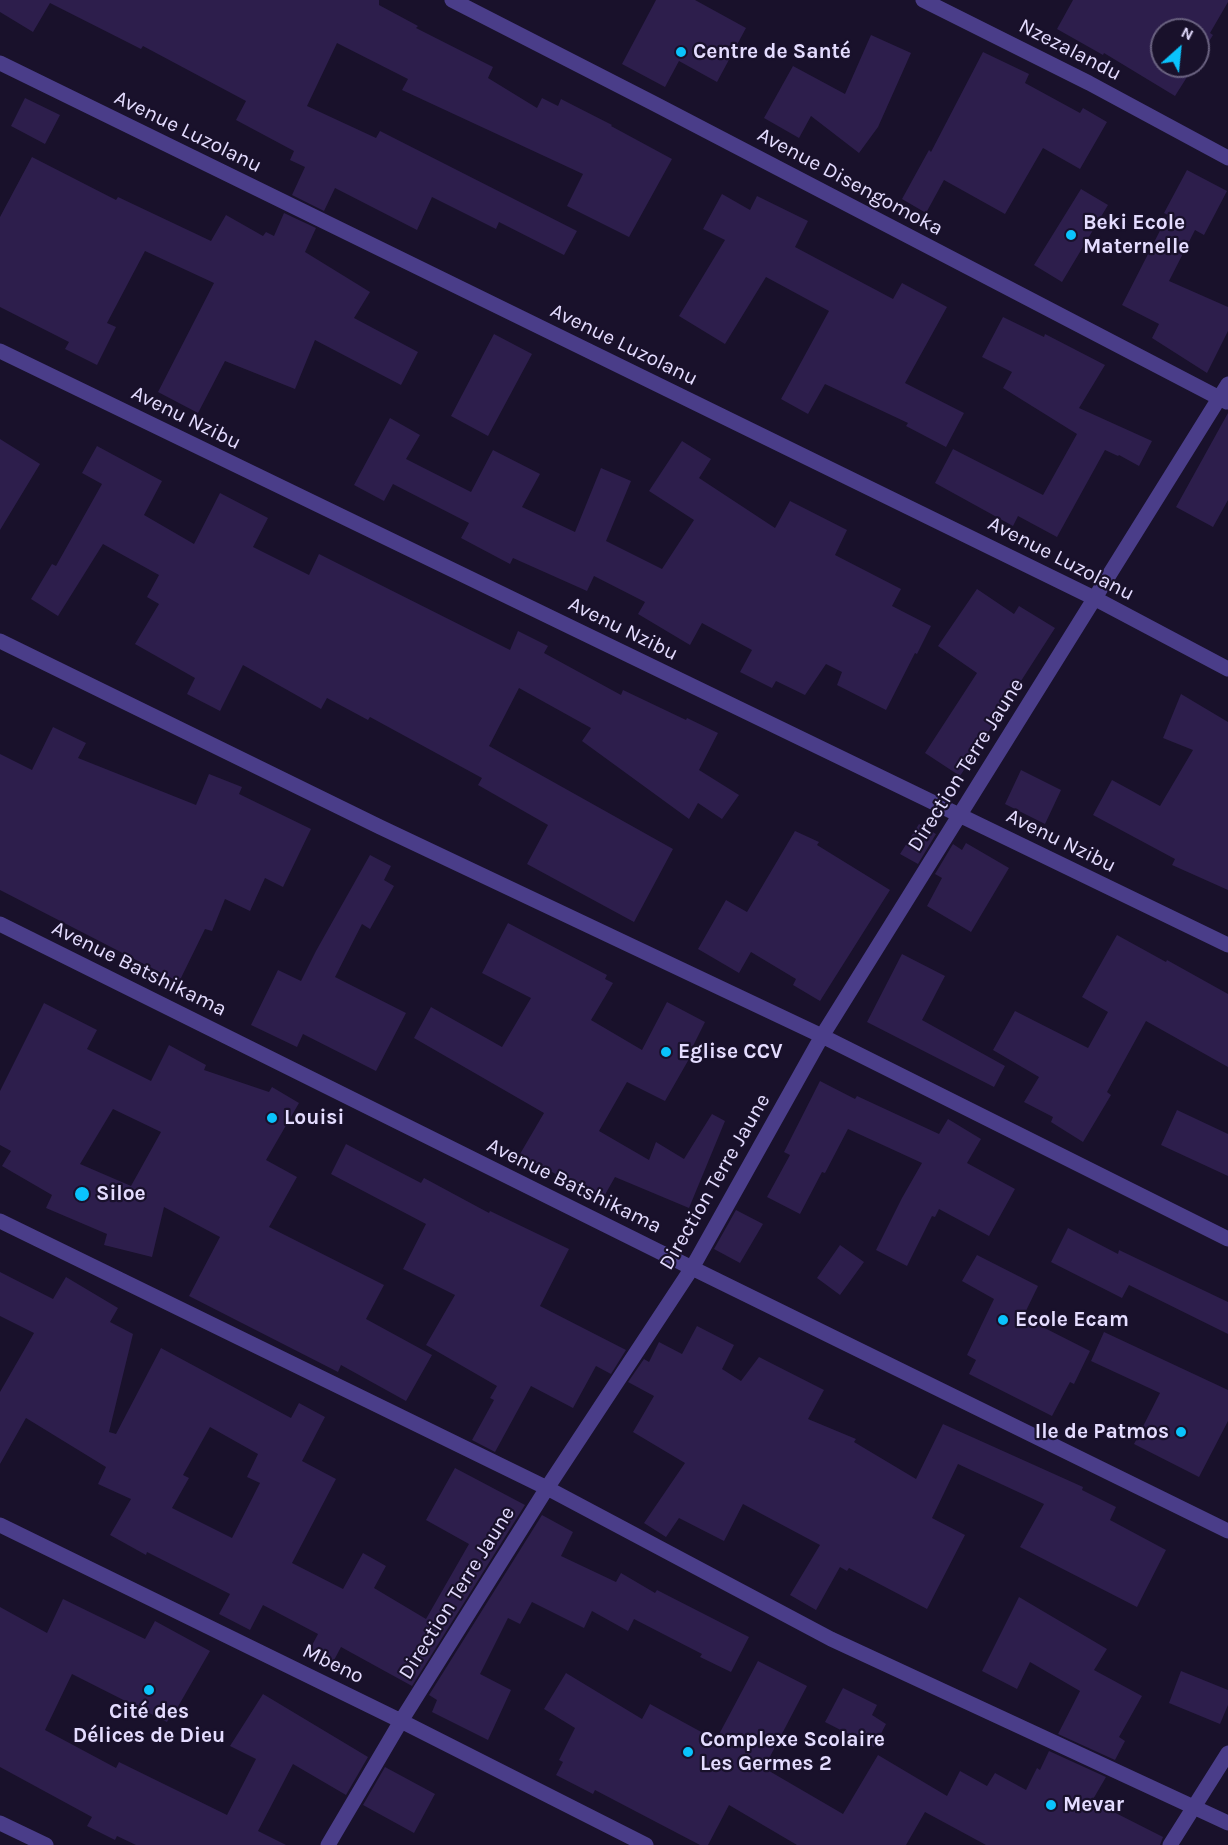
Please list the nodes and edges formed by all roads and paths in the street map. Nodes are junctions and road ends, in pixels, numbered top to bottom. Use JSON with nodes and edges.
{"nodes":[{"id":1,"x":452,"y":0,"type":"edge"},
{"id":2,"x":923,"y":0,"type":"edge"},
{"id":3,"x":0,"y":63,"type":"edge"},
{"id":4,"x":1228,"y":158,"type":"edge"},
{"id":5,"x":0,"y":351,"type":"edge"},
{"id":6,"x":1228,"y":384,"type":"edge"},
{"id":7,"x":1223,"y":400,"type":"edge"},
{"id":8,"x":1094,"y":598,"type":"junction"},
{"id":9,"x":0,"y":641,"type":"edge"},
{"id":10,"x":1228,"y":669,"type":"edge"},
{"id":11,"x":960,"y":815,"type":"junction"},
{"id":12,"x":0,"y":924,"type":"edge"},
{"id":13,"x":1228,"y":945,"type":"edge"},
{"id":14,"x":822,"y":1036,"type":"junction"},
{"id":15,"x":0,"y":1221,"type":"edge"},
{"id":16,"x":1228,"y":1239,"type":"edge"},
{"id":17,"x":692,"y":1268,"type":"junction"},
{"id":18,"x":546,"y":1488,"type":"junction"},
{"id":19,"x":0,"y":1525,"type":"edge"},
{"id":20,"x":1228,"y":1531,"type":"edge"},
{"id":21,"x":401,"y":1722,"type":"junction"},
{"id":22,"x":1228,"y":1753,"type":"edge"},
{"id":23,"x":1194,"y":1807,"type":"junction"},
{"id":24,"x":0,"y":1823,"type":"edge"},
{"id":25,"x":1228,"y":1823,"type":"edge"},
{"id":26,"x":46,"y":1845,"type":"edge"},
{"id":27,"x":328,"y":1845,"type":"edge"},
{"id":28,"x":646,"y":1845,"type":"edge"},
{"id":29,"x":1170,"y":1845,"type":"edge"}],
"edges":[{"from":1,"to":7,"type":"street","name":"Avenue Disengomoka"},
{"from":2,"to":4,"type":"street","name":"Nzezalandu"},
{"from":3,"to":8,"type":"street","name":"Avenue Luzolanu"},
{"from":5,"to":11,"type":"street","name":"Avenu Nzibu"},
{"from":6,"to":7,"type":"street","name":"Direction Terre Jaune"},
{"from":7,"to":8,"type":"street","name":"Direction Terre Jaune"},
{"from":8,"to":10,"type":"street","name":"Avenue Luzolanu"},
{"from":8,"to":11,"type":"street","name":"Direction Terre Jaune"},
{"from":9,"to":14,"type":"street"},
{"from":11,"to":13,"type":"street","name":"Avenu Nzibu"},
{"from":11,"to":14,"type":"street","name":"Direction Terre Jaune"},
{"from":12,"to":17,"type":"street","name":"Avenue Batshikama"},
{"from":14,"to":16,"type":"street"},
{"from":14,"to":17,"type":"street","name":"Direction Terre Jaune"},
{"from":15,"to":18,"type":"street"},
{"from":17,"to":18,"type":"street","name":"Direction Terre Jaune"},
{"from":17,"to":20,"type":"street","name":"Avenue Batshikama"},
{"from":18,"to":21,"type":"street","name":"Direction Terre Jaune"},
{"from":18,"to":23,"type":"street"},
{"from":19,"to":21,"type":"street","name":"Mbeno"},
{"from":21,"to":27,"type":"street","name":"Direction Terre Jaune"},
{"from":21,"to":28,"type":"street","name":"Mbeno"},
{"from":22,"to":23,"type":"street"},
{"from":23,"to":25,"type":"street"},
{"from":23,"to":29,"type":"street"},
{"from":24,"to":26,"type":"street"}]}
